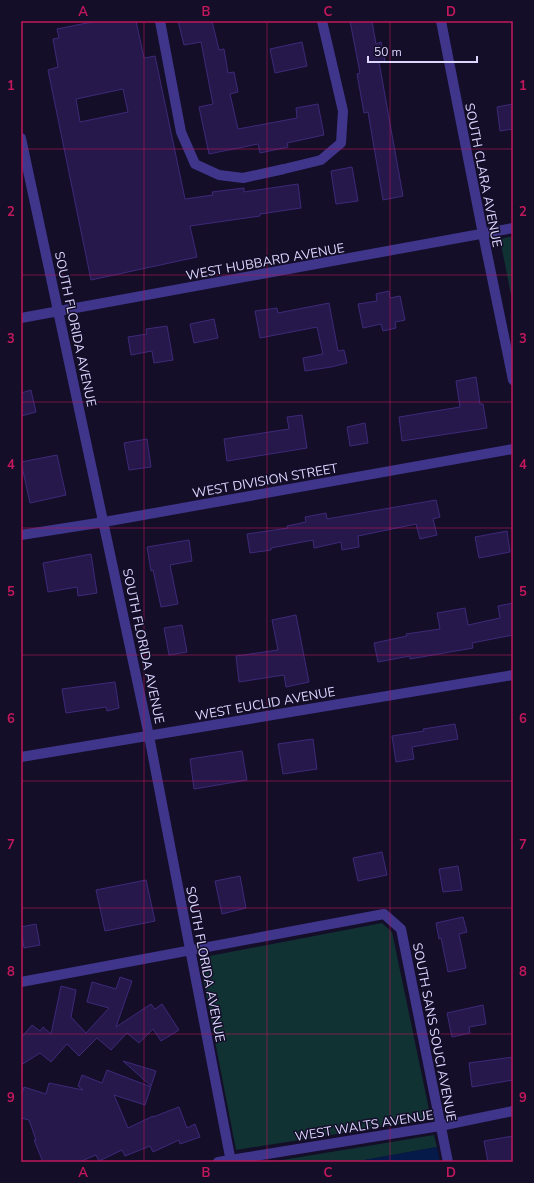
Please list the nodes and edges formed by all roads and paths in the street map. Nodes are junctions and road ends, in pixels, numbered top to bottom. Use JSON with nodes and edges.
{"nodes":[{"id":1,"x":160,"y":21,"type":"edge"},
{"id":2,"x":322,"y":21,"type":"edge"},
{"id":3,"x":441,"y":21,"type":"edge"},
{"id":4,"x":21,"y":138,"type":"edge"},
{"id":5,"x":513,"y":228,"type":"edge"},
{"id":6,"x":483,"y":234,"type":"junction"},
{"id":7,"x":59,"y":312,"type":"junction"},
{"id":8,"x":21,"y":318,"type":"edge"},
{"id":9,"x":513,"y":380,"type":"edge"},
{"id":10,"x":513,"y":449,"type":"edge"},
{"id":11,"x":104,"y":522,"type":"junction"},
{"id":12,"x":21,"y":535,"type":"edge"},
{"id":13,"x":513,"y":675,"type":"edge"},
{"id":14,"x":149,"y":736,"type":"junction"},
{"id":15,"x":21,"y":757,"type":"edge"},
{"id":16,"x":190,"y":951,"type":"junction"},
{"id":17,"x":21,"y":982,"type":"edge"},
{"id":18,"x":513,"y":1111,"type":"edge"},
{"id":19,"x":440,"y":1126,"type":"junction"},
{"id":20,"x":231,"y":1161,"type":"edge"},
{"id":21,"x":218,"y":1162,"type":"edge"},
{"id":22,"x":448,"y":1162,"type":"edge"}],
"edges":[{"from":1,"to":2,"type":"street"},
{"from":3,"to":6,"type":"street","name":"SOUTH CLARA AVENUE"},
{"from":4,"to":7,"type":"street","name":"SOUTH FLORIDA AVENUE"},
{"from":5,"to":6,"type":"street","name":"WEST HUBBARD AVENUE"},
{"from":6,"to":7,"type":"street","name":"WEST HUBBARD AVENUE"},
{"from":6,"to":9,"type":"street","name":"SOUTH CLARA AVENUE"},
{"from":7,"to":8,"type":"street","name":"WEST HUBBARD AVENUE"},
{"from":7,"to":11,"type":"street","name":"SOUTH FLORIDA AVENUE"},
{"from":10,"to":11,"type":"street","name":"WEST DIVISION STREET"},
{"from":11,"to":12,"type":"street","name":"WEST DIVISION STREET"},
{"from":11,"to":14,"type":"street","name":"SOUTH FLORIDA AVENUE"},
{"from":13,"to":14,"type":"street","name":"WEST EUCLID AVENUE"},
{"from":14,"to":15,"type":"street","name":"WEST EUCLID AVENUE"},
{"from":14,"to":16,"type":"street","name":"SOUTH FLORIDA AVENUE"},
{"from":16,"to":17,"type":"street"},
{"from":16,"to":19,"type":"street","name":"SOUTH SANS SOUCI AVENUE"},
{"from":16,"to":20,"type":"street","name":"SOUTH FLORIDA AVENUE"},
{"from":18,"to":19,"type":"street","name":"WEST WALTS AVENUE"},
{"from":19,"to":20,"type":"street","name":"WEST WALTS AVENUE"},
{"from":19,"to":22,"type":"street","name":"SOUTH SANS SOUCI AVENUE"},
{"from":20,"to":21,"type":"street","name":"WEST WALTS AVENUE"}]}
